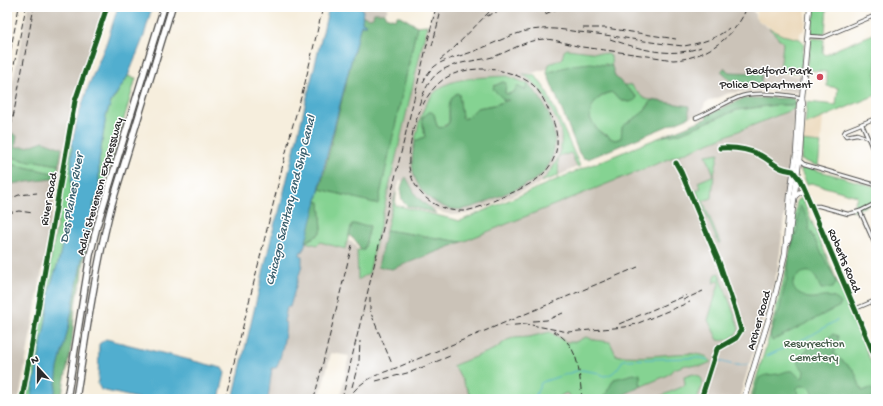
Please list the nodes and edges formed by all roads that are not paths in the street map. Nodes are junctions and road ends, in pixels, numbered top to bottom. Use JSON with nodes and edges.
{"nodes":[{"id":1,"x":107,"y":7,"type":"edge"},
{"id":2,"x":164,"y":7,"type":"edge"},
{"id":3,"x":172,"y":7,"type":"edge"},
{"id":4,"x":810,"y":7,"type":"edge"},
{"id":5,"x":876,"y":15,"type":"edge"},
{"id":6,"x":807,"y":36,"type":"junction"},
{"id":7,"x":802,"y":98,"type":"junction"},
{"id":8,"x":696,"y":118,"type":"dead end"},
{"id":9,"x":876,"y":118,"type":"edge"},
{"id":10,"x":862,"y":124,"type":"junction"},
{"id":11,"x":868,"y":138,"type":"junction"},
{"id":12,"x":720,"y":148,"type":"dead end"},
{"id":13,"x":876,"y":158,"type":"edge"},
{"id":14,"x":799,"y":160,"type":"junction"},
{"id":15,"x":676,"y":163,"type":"dead end"},
{"id":16,"x":804,"y":164,"type":"junction"},
{"id":17,"x":798,"y":166,"type":"junction"},
{"id":18,"x":793,"y":170,"type":"junction"},
{"id":19,"x":797,"y":176,"type":"junction"},
{"id":20,"x":876,"y":185,"type":"edge"},
{"id":21,"x":806,"y":192,"type":"junction"},
{"id":22,"x":794,"y":197,"type":"junction"},
{"id":23,"x":876,"y":203,"type":"edge"},
{"id":24,"x":812,"y":206,"type":"junction"},
{"id":25,"x":860,"y":211,"type":"junction"},
{"id":26,"x":786,"y":245,"type":"junction"},
{"id":27,"x":876,"y":247,"type":"edge"},
{"id":28,"x":876,"y":300,"type":"edge"},
{"id":29,"x":855,"y":309,"type":"junction"},
{"id":30,"x":876,"y":359,"type":"edge"},
{"id":31,"x":22,"y":399,"type":"edge"},
{"id":32,"x":67,"y":399,"type":"edge"},
{"id":33,"x":76,"y":399,"type":"edge"},
{"id":34,"x":701,"y":399,"type":"edge"},
{"id":35,"x":744,"y":399,"type":"edge"}],
"edges":[{"from":1,"to":31,"type":"street","name":"River Road"},
{"from":2,"to":32,"type":"highway","name":"Adlai Stevenson Expressway"},
{"from":3,"to":33,"type":"highway","name":"Adlai Stevenson Expressway"},
{"from":4,"to":6,"type":"main road","name":"Archer Road"},
{"from":5,"to":6,"type":"street"},
{"from":6,"to":7,"type":"main road","name":"Archer Road"},
{"from":7,"to":8,"type":"street"},
{"from":7,"to":14,"type":"main road","name":"Archer Road"},
{"from":7,"to":18,"type":"main road","name":"Archer Road"},
{"from":9,"to":10,"type":"street"},
{"from":10,"to":11,"type":"street"},
{"from":10,"to":11,"type":"street"},
{"from":11,"to":13,"type":"street"},
{"from":12,"to":18,"type":"street"},
{"from":14,"to":16,"type":"street"},
{"from":14,"to":17,"type":"main road","name":"Archer Road"},
{"from":15,"to":34,"type":"street"},
{"from":16,"to":17,"type":"street"},
{"from":16,"to":20,"type":"street"},
{"from":17,"to":19,"type":"main road","name":"Archer Road"},
{"from":18,"to":19,"type":"street","name":"Roberts Road"},
{"from":18,"to":26,"type":"main road","name":"Archer Road"},
{"from":19,"to":21,"type":"street","name":"Roberts Road"},
{"from":19,"to":22,"type":"main road","name":"Archer Road"},
{"from":21,"to":22,"type":"main road"},
{"from":21,"to":24,"type":"street","name":"Roberts Road"},
{"from":22,"to":26,"type":"main road","name":"Archer Road"},
{"from":23,"to":25,"type":"street"},
{"from":24,"to":25,"type":"street"},
{"from":24,"to":29,"type":"street","name":"Roberts Road"},
{"from":25,"to":27,"type":"street"},
{"from":26,"to":35,"type":"main road","name":"Archer Road"},
{"from":28,"to":29,"type":"street"},
{"from":29,"to":30,"type":"street","name":"Roberts Road"}]}
